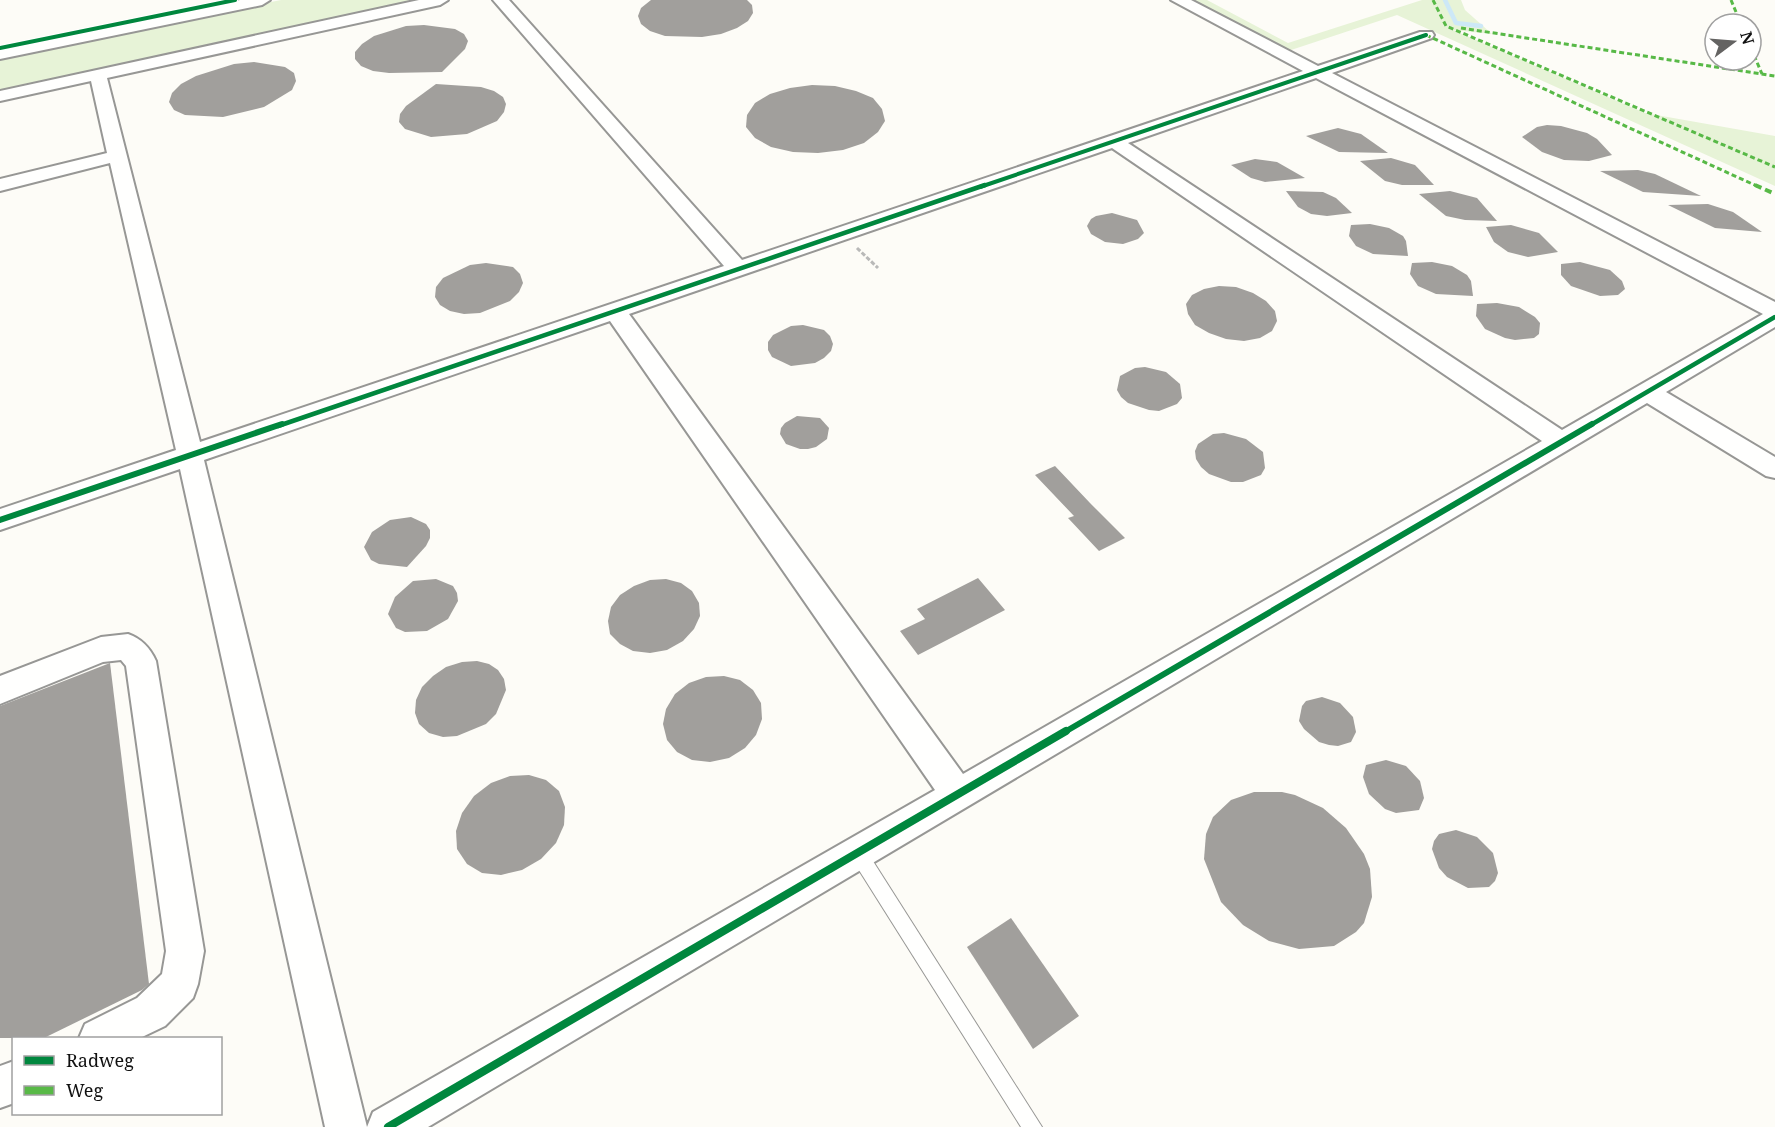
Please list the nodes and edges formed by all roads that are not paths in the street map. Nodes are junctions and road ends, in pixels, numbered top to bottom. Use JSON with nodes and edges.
{"nodes":[{"id":1,"x":262,"y":0,"type":"edge"},
{"id":2,"x":440,"y":0,"type":"edge"},
{"id":3,"x":501,"y":0,"type":"edge"},
{"id":4,"x":1179,"y":0,"type":"edge"},
{"id":5,"x":1426,"y":34,"type":"dead end"},
{"id":6,"x":0,"y":54,"type":"edge"},
{"id":7,"x":1316,"y":72,"type":"junction"},
{"id":8,"x":98,"y":75,"type":"junction"},
{"id":9,"x":0,"y":96,"type":"edge"},
{"id":10,"x":1113,"y":141,"type":"junction"},
{"id":11,"x":117,"y":156,"type":"junction"},
{"id":12,"x":0,"y":185,"type":"edge"},
{"id":13,"x":738,"y":269,"type":"junction"},
{"id":14,"x":615,"y":311,"type":"junction"},
{"id":15,"x":1775,"y":311,"type":"edge"},
{"id":16,"x":1775,"y":317,"type":"edge"},
{"id":17,"x":1648,"y":392,"type":"junction"},
{"id":18,"x":1562,"y":441,"type":"junction"},
{"id":19,"x":190,"y":456,"type":"junction"},
{"id":20,"x":1775,"y":469,"type":"edge"},
{"id":21,"x":0,"y":520,"type":"edge"},
{"id":22,"x":0,"y":690,"type":"edge"},
{"id":23,"x":958,"y":794,"type":"junction"},
{"id":24,"x":858,"y":853,"type":"junction"},
{"id":25,"x":101,"y":1037,"type":"edge"},
{"id":26,"x":346,"y":1127,"type":"edge"},
{"id":27,"x":388,"y":1127,"type":"edge"},
{"id":28,"x":1032,"y":1127,"type":"edge"}],
"edges":[{"from":1,"to":6,"type":"street"},
{"from":2,"to":8,"type":"street"},
{"from":3,"to":13,"type":"street"},
{"from":4,"to":7,"type":"street"},
{"from":5,"to":7,"type":"street"},
{"from":7,"to":10,"type":"street"},
{"from":7,"to":15,"type":"street"},
{"from":8,"to":9,"type":"street"},
{"from":8,"to":11,"type":"street"},
{"from":10,"to":13,"type":"street"},
{"from":10,"to":18,"type":"street"},
{"from":11,"to":12,"type":"street"},
{"from":11,"to":19,"type":"street"},
{"from":13,"to":14,"type":"street"},
{"from":14,"to":19,"type":"street"},
{"from":14,"to":23,"type":"street"},
{"from":16,"to":17,"type":"street"},
{"from":17,"to":18,"type":"street"},
{"from":17,"to":20,"type":"street"},
{"from":18,"to":23,"type":"street"},
{"from":19,"to":21,"type":"street"},
{"from":19,"to":26,"type":"street"},
{"from":22,"to":25,"type":"street"},
{"from":23,"to":24,"type":"street"},
{"from":24,"to":27,"type":"street"},
{"from":24,"to":28,"type":"lane"}]}
